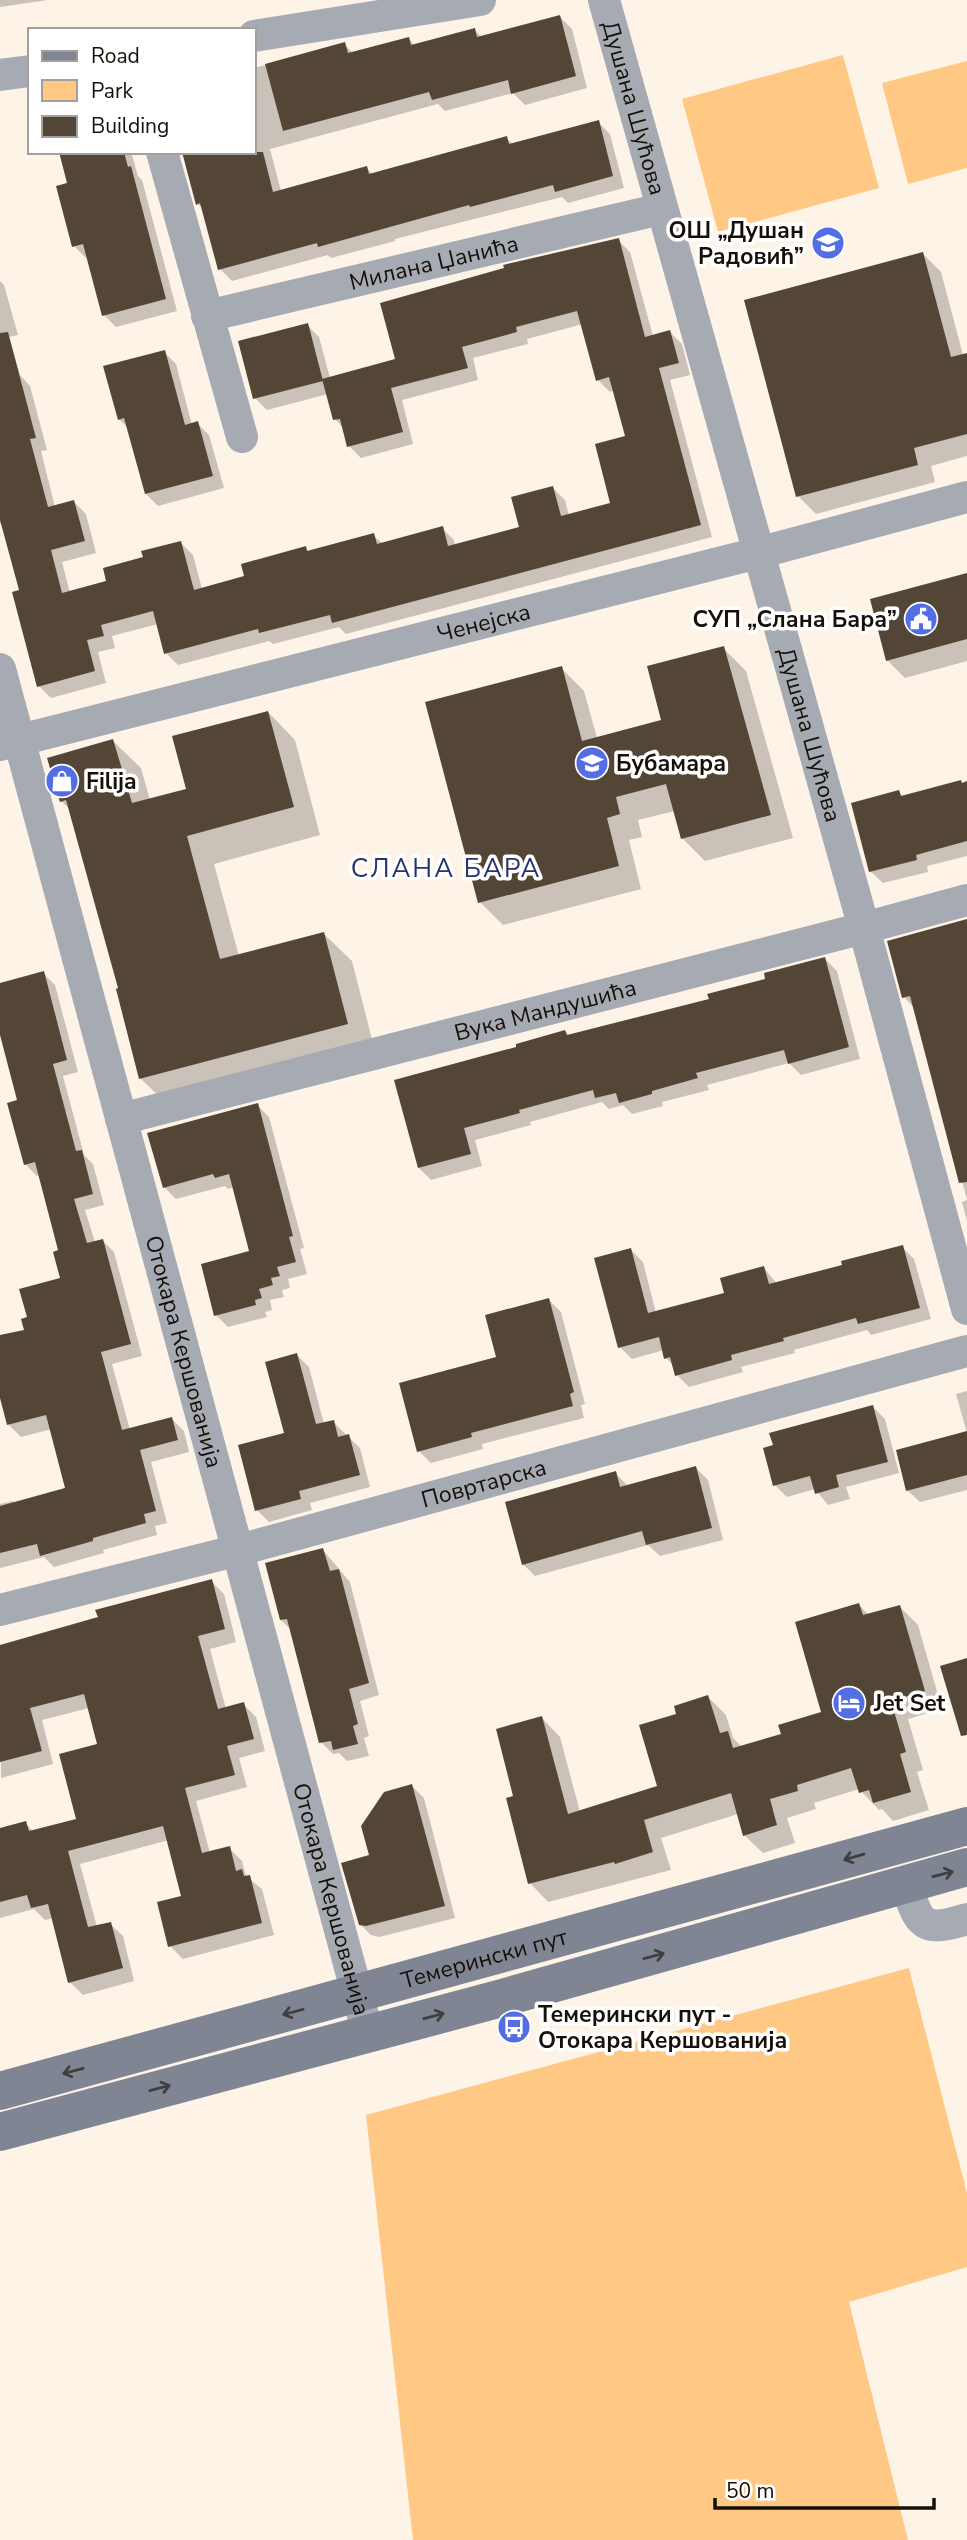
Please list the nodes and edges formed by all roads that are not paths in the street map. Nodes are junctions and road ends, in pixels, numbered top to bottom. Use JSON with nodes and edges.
{"nodes":[{"id":1,"x":480,"y":0,"type":"edge"},
{"id":2,"x":604,"y":0,"type":"edge"},
{"id":3,"x":256,"y":36,"type":"edge"},
{"id":4,"x":28,"y":71,"type":"edge"},
{"id":5,"x":0,"y":75,"type":"edge"},
{"id":6,"x":163,"y":154,"type":"edge"},
{"id":7,"x":661,"y":209,"type":"junction"},
{"id":8,"x":207,"y":316,"type":"junction"},
{"id":9,"x":242,"y":437,"type":"dead end"},
{"id":10,"x":967,"y":497,"type":"edge"},
{"id":11,"x":758,"y":553,"type":"junction"},
{"id":12,"x":0,"y":669,"type":"edge"},
{"id":13,"x":10,"y":743,"type":"edge"},
{"id":14,"x":967,"y":900,"type":"edge"},
{"id":15,"x":864,"y":928,"type":"junction"},
{"id":16,"x":121,"y":1119,"type":"junction"},
{"id":17,"x":967,"y":1309,"type":"edge"},
{"id":18,"x":967,"y":1351,"type":"edge"},
{"id":19,"x":239,"y":1550,"type":"junction"},
{"id":20,"x":0,"y":1610,"type":"edge"},
{"id":21,"x":967,"y":1826,"type":"edge"},
{"id":22,"x":967,"y":1867,"type":"edge"},
{"id":23,"x":905,"y":1884,"type":"junction"},
{"id":24,"x":967,"y":1919,"type":"edge"},
{"id":25,"x":358,"y":1994,"type":"junction"},
{"id":26,"x":368,"y":2034,"type":"junction"},
{"id":27,"x":0,"y":2091,"type":"edge"},
{"id":28,"x":0,"y":2132,"type":"edge"}],
"edges":[{"from":1,"to":3,"type":"street"},
{"from":2,"to":7,"type":"street","name":"Душана Шућова"},
{"from":4,"to":5,"type":"street"},
{"from":6,"to":8,"type":"street"},
{"from":7,"to":8,"type":"street","name":"Милана Џанића"},
{"from":7,"to":11,"type":"street","name":"Душана Шућова"},
{"from":8,"to":9,"type":"street"},
{"from":10,"to":11,"type":"street","name":"Ченејска"},
{"from":11,"to":13,"type":"street","name":"Ченејска"},
{"from":11,"to":15,"type":"street","name":"Душана Шућова"},
{"from":12,"to":13,"type":"street","name":"Отокара Кершованија"},
{"from":13,"to":16,"type":"street","name":"Отокара Кершованија"},
{"from":14,"to":15,"type":"street","name":"Вука Мандушића"},
{"from":15,"to":16,"type":"street","name":"Вука Мандушића"},
{"from":15,"to":17,"type":"street","name":"Душана Шућова"},
{"from":16,"to":19,"type":"street","name":"Отокара Кершованија"},
{"from":18,"to":19,"type":"street","name":"Повртарска"},
{"from":19,"to":20,"type":"street","name":"Повртарска"},
{"from":19,"to":25,"type":"street","name":"Отокара Кершованија"},
{"from":21,"to":25,"type":"main road","name":"Темерински пут","one_way":true},
{"from":23,"to":22,"type":"main road","name":"Темерински пут","one_way":true},
{"from":23,"to":24,"type":"street"},
{"from":26,"to":23,"type":"main road","name":"Темерински пут","one_way":true},
{"from":25,"to":26,"type":"street","name":"Отокара Кершованија"},
{"from":25,"to":27,"type":"main road","name":"Темерински пут","one_way":true},
{"from":28,"to":26,"type":"main road","name":"Темерински пут","one_way":true}]}
